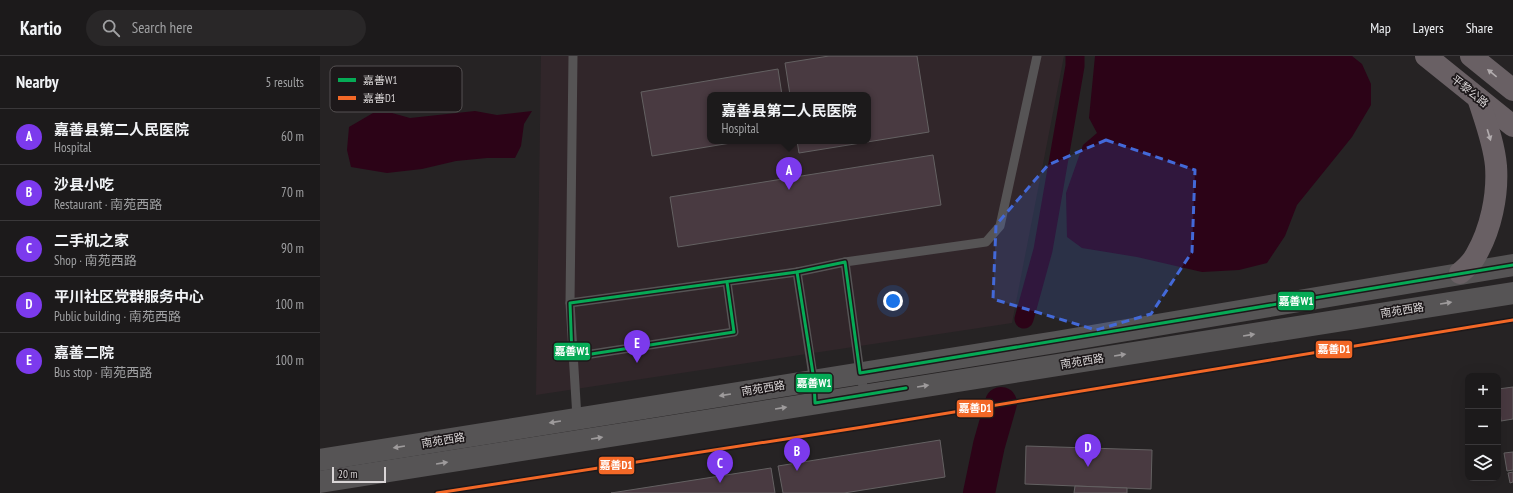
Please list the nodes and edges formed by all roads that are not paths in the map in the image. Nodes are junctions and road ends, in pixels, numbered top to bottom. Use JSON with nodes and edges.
{"nodes":[{"id":1,"x":573,"y":56,"type":"edge"},
{"id":2,"x":1037,"y":56,"type":"edge"},
{"id":3,"x":1426,"y":56,"type":"edge"},
{"id":4,"x":1471,"y":56,"type":"edge"},
{"id":5,"x":1513,"y":90,"type":"edge"},
{"id":6,"x":1478,"y":98,"type":"junction"},
{"id":7,"x":1513,"y":126,"type":"edge"},
{"id":8,"x":845,"y":262,"type":"junction"},
{"id":9,"x":1513,"y":265,"type":"edge"},
{"id":10,"x":797,"y":272,"type":"junction"},
{"id":11,"x":1460,"y":273,"type":"junction"},
{"id":12,"x":727,"y":282,"type":"junction"},
{"id":13,"x":1513,"y":293,"type":"edge"},
{"id":14,"x":570,"y":303,"type":"junction"},
{"id":15,"x":572,"y":357,"type":"junction"},
{"id":16,"x":860,"y":373,"type":"junction"},
{"id":17,"x":814,"y":380,"type":"junction"},
{"id":18,"x":865,"y":395,"type":"junction"},
{"id":19,"x":815,"y":403,"type":"junction"},
{"id":20,"x":577,"y":418,"type":"junction"},
{"id":21,"x":320,"y":460,"type":"edge"},
{"id":22,"x":320,"y":482,"type":"edge"}],
"edges":[{"from":1,"to":14,"type":"lane"},
{"from":2,"to":8,"type":"lane"},
{"from":3,"to":6,"type":"main road","name":"平黎公路"},
{"from":5,"to":4,"type":"main road","one_way":true},
{"from":6,"to":7,"type":"main road","name":"平黎公路"},
{"from":6,"to":11,"type":"main road","one_way":true},
{"from":8,"to":10,"type":"lane"},
{"from":8,"to":16,"type":"lane"},
{"from":9,"to":11,"type":"main road","name":"南苑西路"},
{"from":10,"to":12,"type":"lane"},
{"from":10,"to":17,"type":"lane"},
{"from":11,"to":16,"type":"main road","name":"南苑西路"},
{"from":12,"to":14,"type":"lane"},
{"from":12,"to":15,"type":"lane"},
{"from":18,"to":13,"type":"main road","name":"南苑西路","one_way":true},
{"from":14,"to":15,"type":"lane"},
{"from":15,"to":20,"type":"lane"},
{"from":16,"to":17,"type":"main road","name":"南苑西路"},
{"from":16,"to":18,"type":"lane"},
{"from":17,"to":19,"type":"lane"},
{"from":17,"to":20,"type":"main road","name":"南苑西路","one_way":true},
{"from":18,"to":19,"type":"main road","name":"南苑西路"},
{"from":22,"to":19,"type":"main road","name":"南苑西路","one_way":true},
{"from":20,"to":21,"type":"main road","name":"南苑西路","one_way":true}]}
